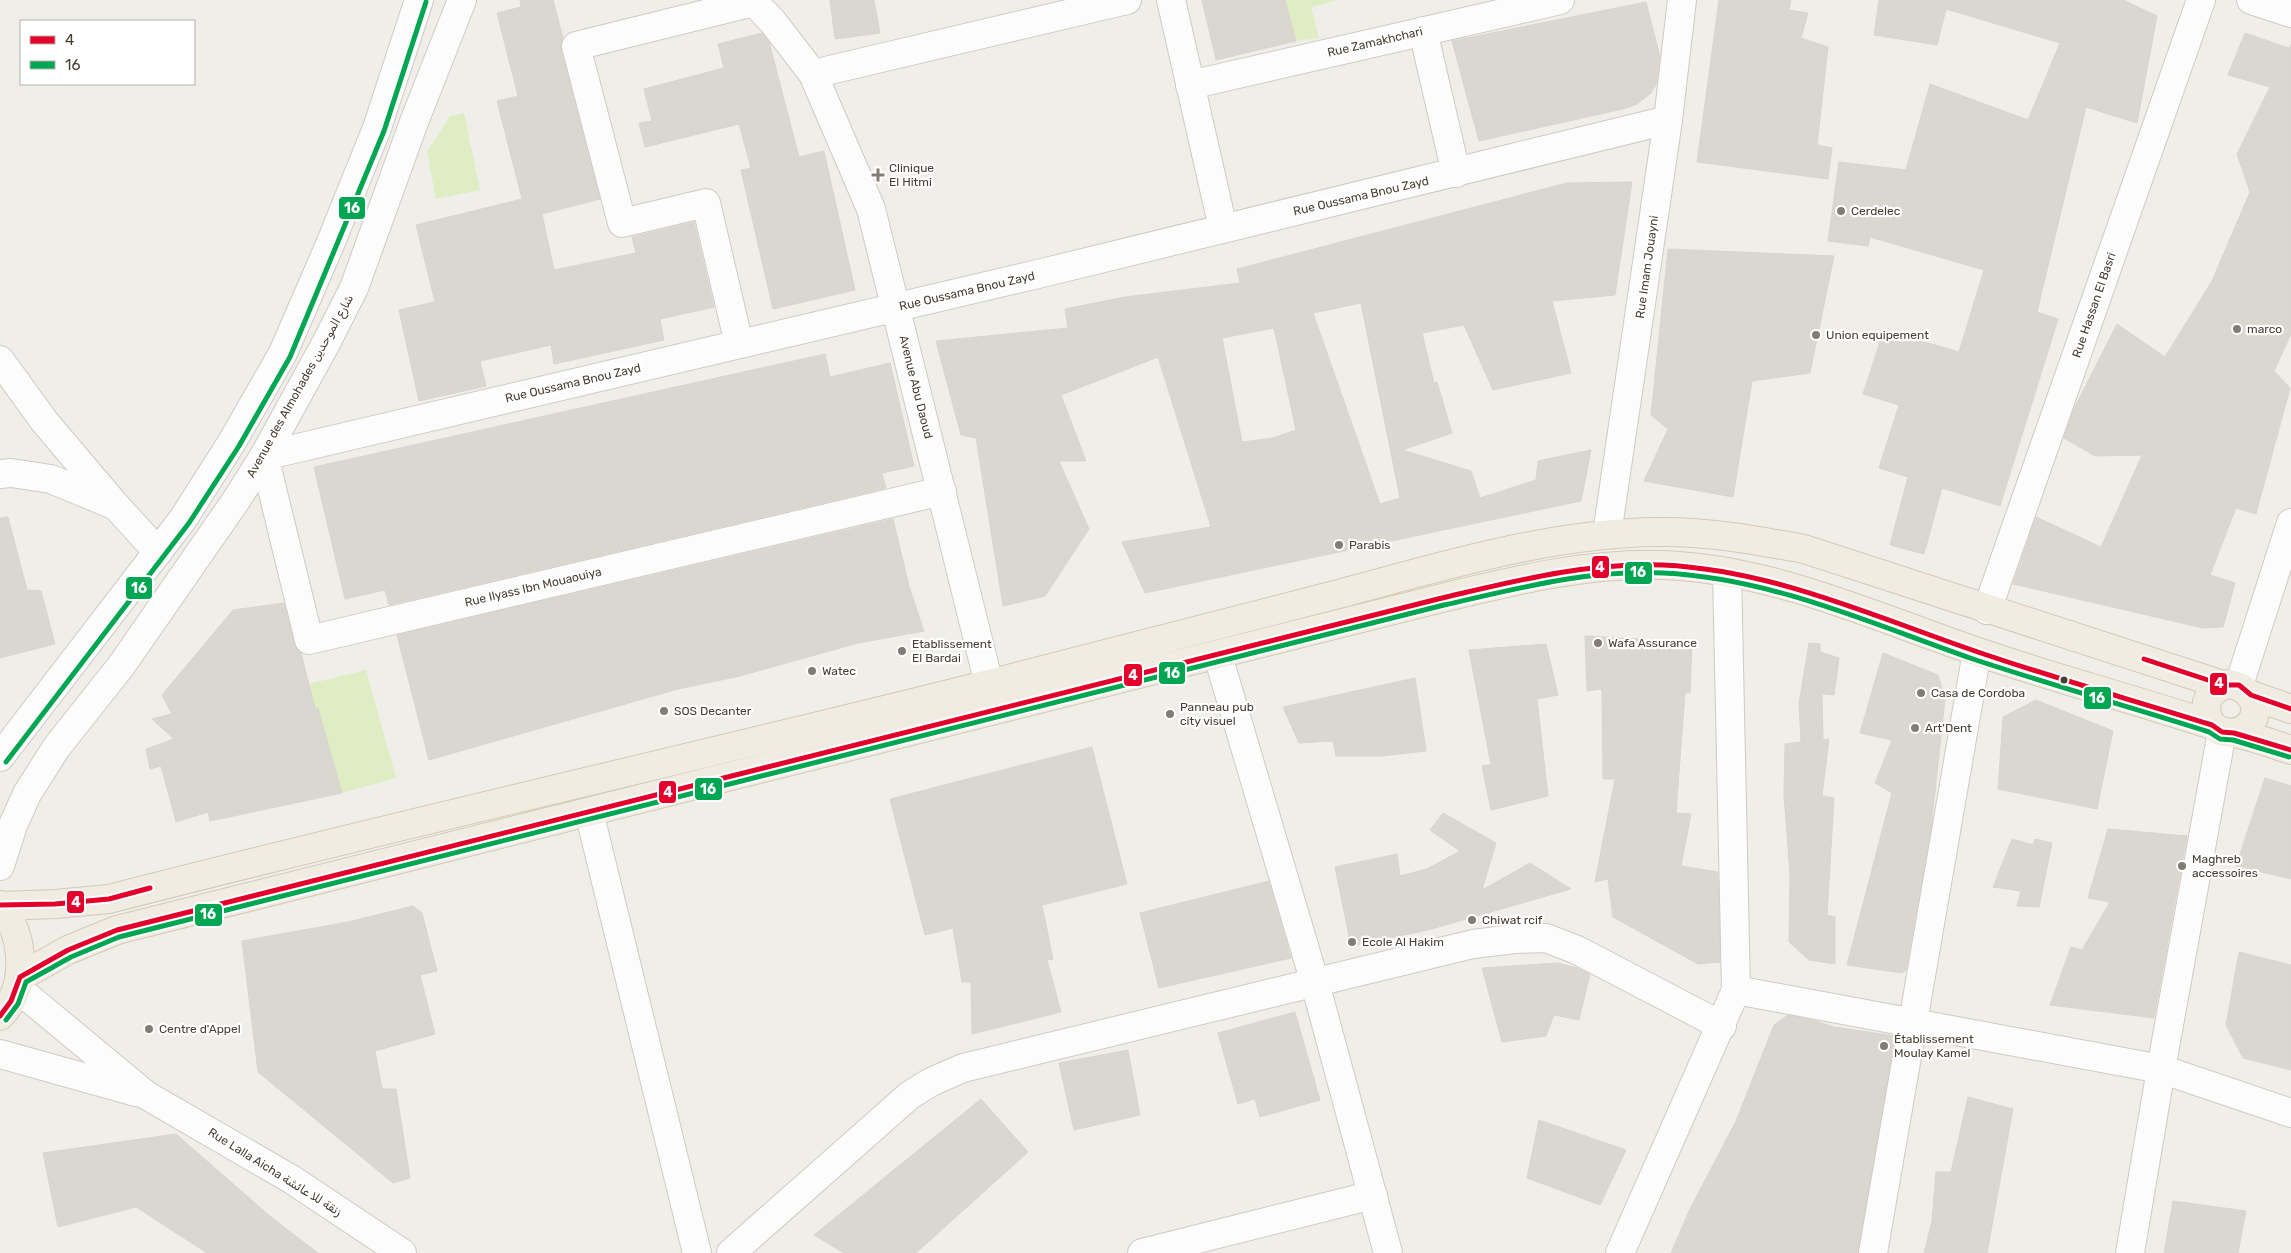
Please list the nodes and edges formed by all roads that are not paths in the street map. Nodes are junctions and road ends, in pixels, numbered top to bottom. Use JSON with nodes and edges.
{"nodes":[{"id":1,"x":419,"y":0,"type":"edge"},
{"id":2,"x":462,"y":0,"type":"edge"},
{"id":3,"x":1127,"y":0,"type":"edge"},
{"id":4,"x":1171,"y":0,"type":"edge"},
{"id":5,"x":1560,"y":0,"type":"edge"},
{"id":6,"x":1682,"y":0,"type":"edge"},
{"id":7,"x":2201,"y":0,"type":"edge"},
{"id":8,"x":2251,"y":0,"type":"edge"},
{"id":9,"x":753,"y":1,"type":"edge"},
{"id":10,"x":2291,"y":13,"type":"edge"},
{"id":11,"x":1423,"y":32,"type":"junction"},
{"id":12,"x":813,"y":74,"type":"junction"},
{"id":13,"x":1190,"y":85,"type":"junction"},
{"id":14,"x":1668,"y":120,"type":"junction"},
{"id":15,"x":1456,"y":173,"type":"junction"},
{"id":16,"x":1223,"y":228,"type":"junction"},
{"id":17,"x":897,"y":308,"type":"junction"},
{"id":18,"x":739,"y":344,"type":"junction"},
{"id":19,"x":0,"y":360,"type":"edge"},
{"id":20,"x":264,"y":456,"type":"junction"},
{"id":21,"x":0,"y":474,"type":"edge"},
{"id":22,"x":942,"y":492,"type":"junction"},
{"id":23,"x":116,"y":506,"type":"junction"},
{"id":24,"x":2291,"y":523,"type":"edge"},
{"id":25,"x":1607,"y":534,"type":"junction"},
{"id":26,"x":158,"y":552,"type":"junction"},
{"id":27,"x":1727,"y":572,"type":"junction"},
{"id":28,"x":1987,"y":610,"type":"junction"},
{"id":29,"x":1977,"y":652,"type":"junction"},
{"id":30,"x":1218,"y":656,"type":"junction"},
{"id":31,"x":989,"y":684,"type":"junction"},
{"id":32,"x":2238,"y":688,"type":"junction"},
{"id":33,"x":2291,"y":709,"type":"edge"},
{"id":34,"x":2223,"y":730,"type":"junction"},
{"id":35,"x":2291,"y":750,"type":"edge"},
{"id":36,"x":0,"y":757,"type":"edge"},
{"id":37,"x":589,"y":812,"type":"junction"},
{"id":38,"x":0,"y":866,"type":"edge"},
{"id":39,"x":1,"y":905,"type":"edge"},
{"id":40,"x":18,"y":982,"type":"junction"},
{"id":41,"x":1315,"y":983,"type":"junction"},
{"id":42,"x":1736,"y":990,"type":"junction"},
{"id":43,"x":0,"y":1016,"type":"edge"},
{"id":44,"x":1913,"y":1021,"type":"junction"},
{"id":45,"x":1722,"y":1026,"type":"junction"},
{"id":46,"x":0,"y":1054,"type":"edge"},
{"id":47,"x":2160,"y":1069,"type":"junction"},
{"id":48,"x":146,"y":1095,"type":"junction"},
{"id":49,"x":2291,"y":1112,"type":"edge"},
{"id":50,"x":1373,"y":1195,"type":"junction"},
{"id":51,"x":738,"y":1251,"type":"edge"},
{"id":52,"x":402,"y":1253,"type":"edge"},
{"id":53,"x":697,"y":1253,"type":"edge"},
{"id":54,"x":1142,"y":1253,"type":"edge"},
{"id":55,"x":1388,"y":1253,"type":"edge"},
{"id":56,"x":1620,"y":1253,"type":"edge"},
{"id":57,"x":1873,"y":1253,"type":"edge"},
{"id":58,"x":2130,"y":1253,"type":"edge"}],
"edges":[{"from":1,"to":26,"type":"street"},
{"from":2,"to":20,"type":"street","name":"Avenue des Almohades شارع الموحدين"},
{"from":3,"to":12,"type":"street"},
{"from":4,"to":13,"type":"street"},
{"from":5,"to":11,"type":"street","name":"Rue Zamakhchari"},
{"from":6,"to":14,"type":"street","name":"Rue Imam Jouayni"},
{"from":7,"to":28,"type":"street","name":"Rue Hassan El Basri"},
{"from":8,"to":10,"type":"street"},
{"from":9,"to":12,"type":"street","name":"Avenue Abu Daoud"},
{"from":9,"to":18,"type":"street"},
{"from":11,"to":13,"type":"street","name":"Rue Zamakhchari"},
{"from":11,"to":15,"type":"street"},
{"from":12,"to":17,"type":"street","name":"Avenue Abu Daoud"},
{"from":13,"to":16,"type":"street"},
{"from":14,"to":15,"type":"street","name":"Rue Oussama Bnou Zayd"},
{"from":14,"to":25,"type":"street","name":"Rue Imam Jouayni"},
{"from":15,"to":16,"type":"street","name":"Rue Oussama Bnou Zayd"},
{"from":16,"to":17,"type":"street","name":"Rue Oussama Bnou Zayd"},
{"from":17,"to":18,"type":"street","name":"Rue Oussama Bnou Zayd"},
{"from":17,"to":22,"type":"street","name":"Avenue Abu Daoud"},
{"from":18,"to":20,"type":"street","name":"Rue Oussama Bnou Zayd"},
{"from":19,"to":23,"type":"street"},
{"from":20,"to":22,"type":"street","name":"Rue Ilyass Ibn Mouaouiya"},
{"from":20,"to":38,"type":"street","name":"Avenue des Almohades شارع الموحدين"},
{"from":21,"to":23,"type":"street"},
{"from":22,"to":31,"type":"street","name":"Avenue Abu Daoud"},
{"from":23,"to":26,"type":"street"},
{"from":24,"to":32,"type":"street"},
{"from":25,"to":28,"type":"main road"},
{"from":25,"to":31,"type":"main road"},
{"from":26,"to":36,"type":"street"},
{"from":27,"to":29,"type":"main road"},
{"from":27,"to":30,"type":"main road"},
{"from":27,"to":42,"type":"street"},
{"from":28,"to":32,"type":"main road"},
{"from":29,"to":34,"type":"main road"},
{"from":29,"to":44,"type":"street"},
{"from":30,"to":37,"type":"main road"},
{"from":30,"to":41,"type":"street"},
{"from":31,"to":39,"type":"main road"},
{"from":32,"to":33,"type":"main road"},
{"from":32,"to":34,"type":"main road"},
{"from":32,"to":34,"type":"main road"},
{"from":34,"to":35,"type":"main road"},
{"from":34,"to":47,"type":"street"},
{"from":37,"to":40,"type":"main road"},
{"from":37,"to":53,"type":"street"},
{"from":39,"to":40,"type":"main road"},
{"from":40,"to":43,"type":"main road"},
{"from":40,"to":48,"type":"street","name":"Rue Lalla Aicha زنقة للا عائشة"},
{"from":41,"to":45,"type":"street"},
{"from":41,"to":50,"type":"street"},
{"from":41,"to":51,"type":"street"},
{"from":42,"to":44,"type":"street"},
{"from":42,"to":45,"type":"street"},
{"from":44,"to":47,"type":"street"},
{"from":44,"to":57,"type":"street"},
{"from":45,"to":56,"type":"street"},
{"from":46,"to":48,"type":"street","name":"Rue Lalla Aicha زنقة للا عائشة"},
{"from":47,"to":49,"type":"street"},
{"from":47,"to":58,"type":"street"},
{"from":48,"to":52,"type":"street","name":"Rue Lalla Aicha زنقة للا عائشة"},
{"from":50,"to":54,"type":"street"},
{"from":50,"to":55,"type":"street"}]}
